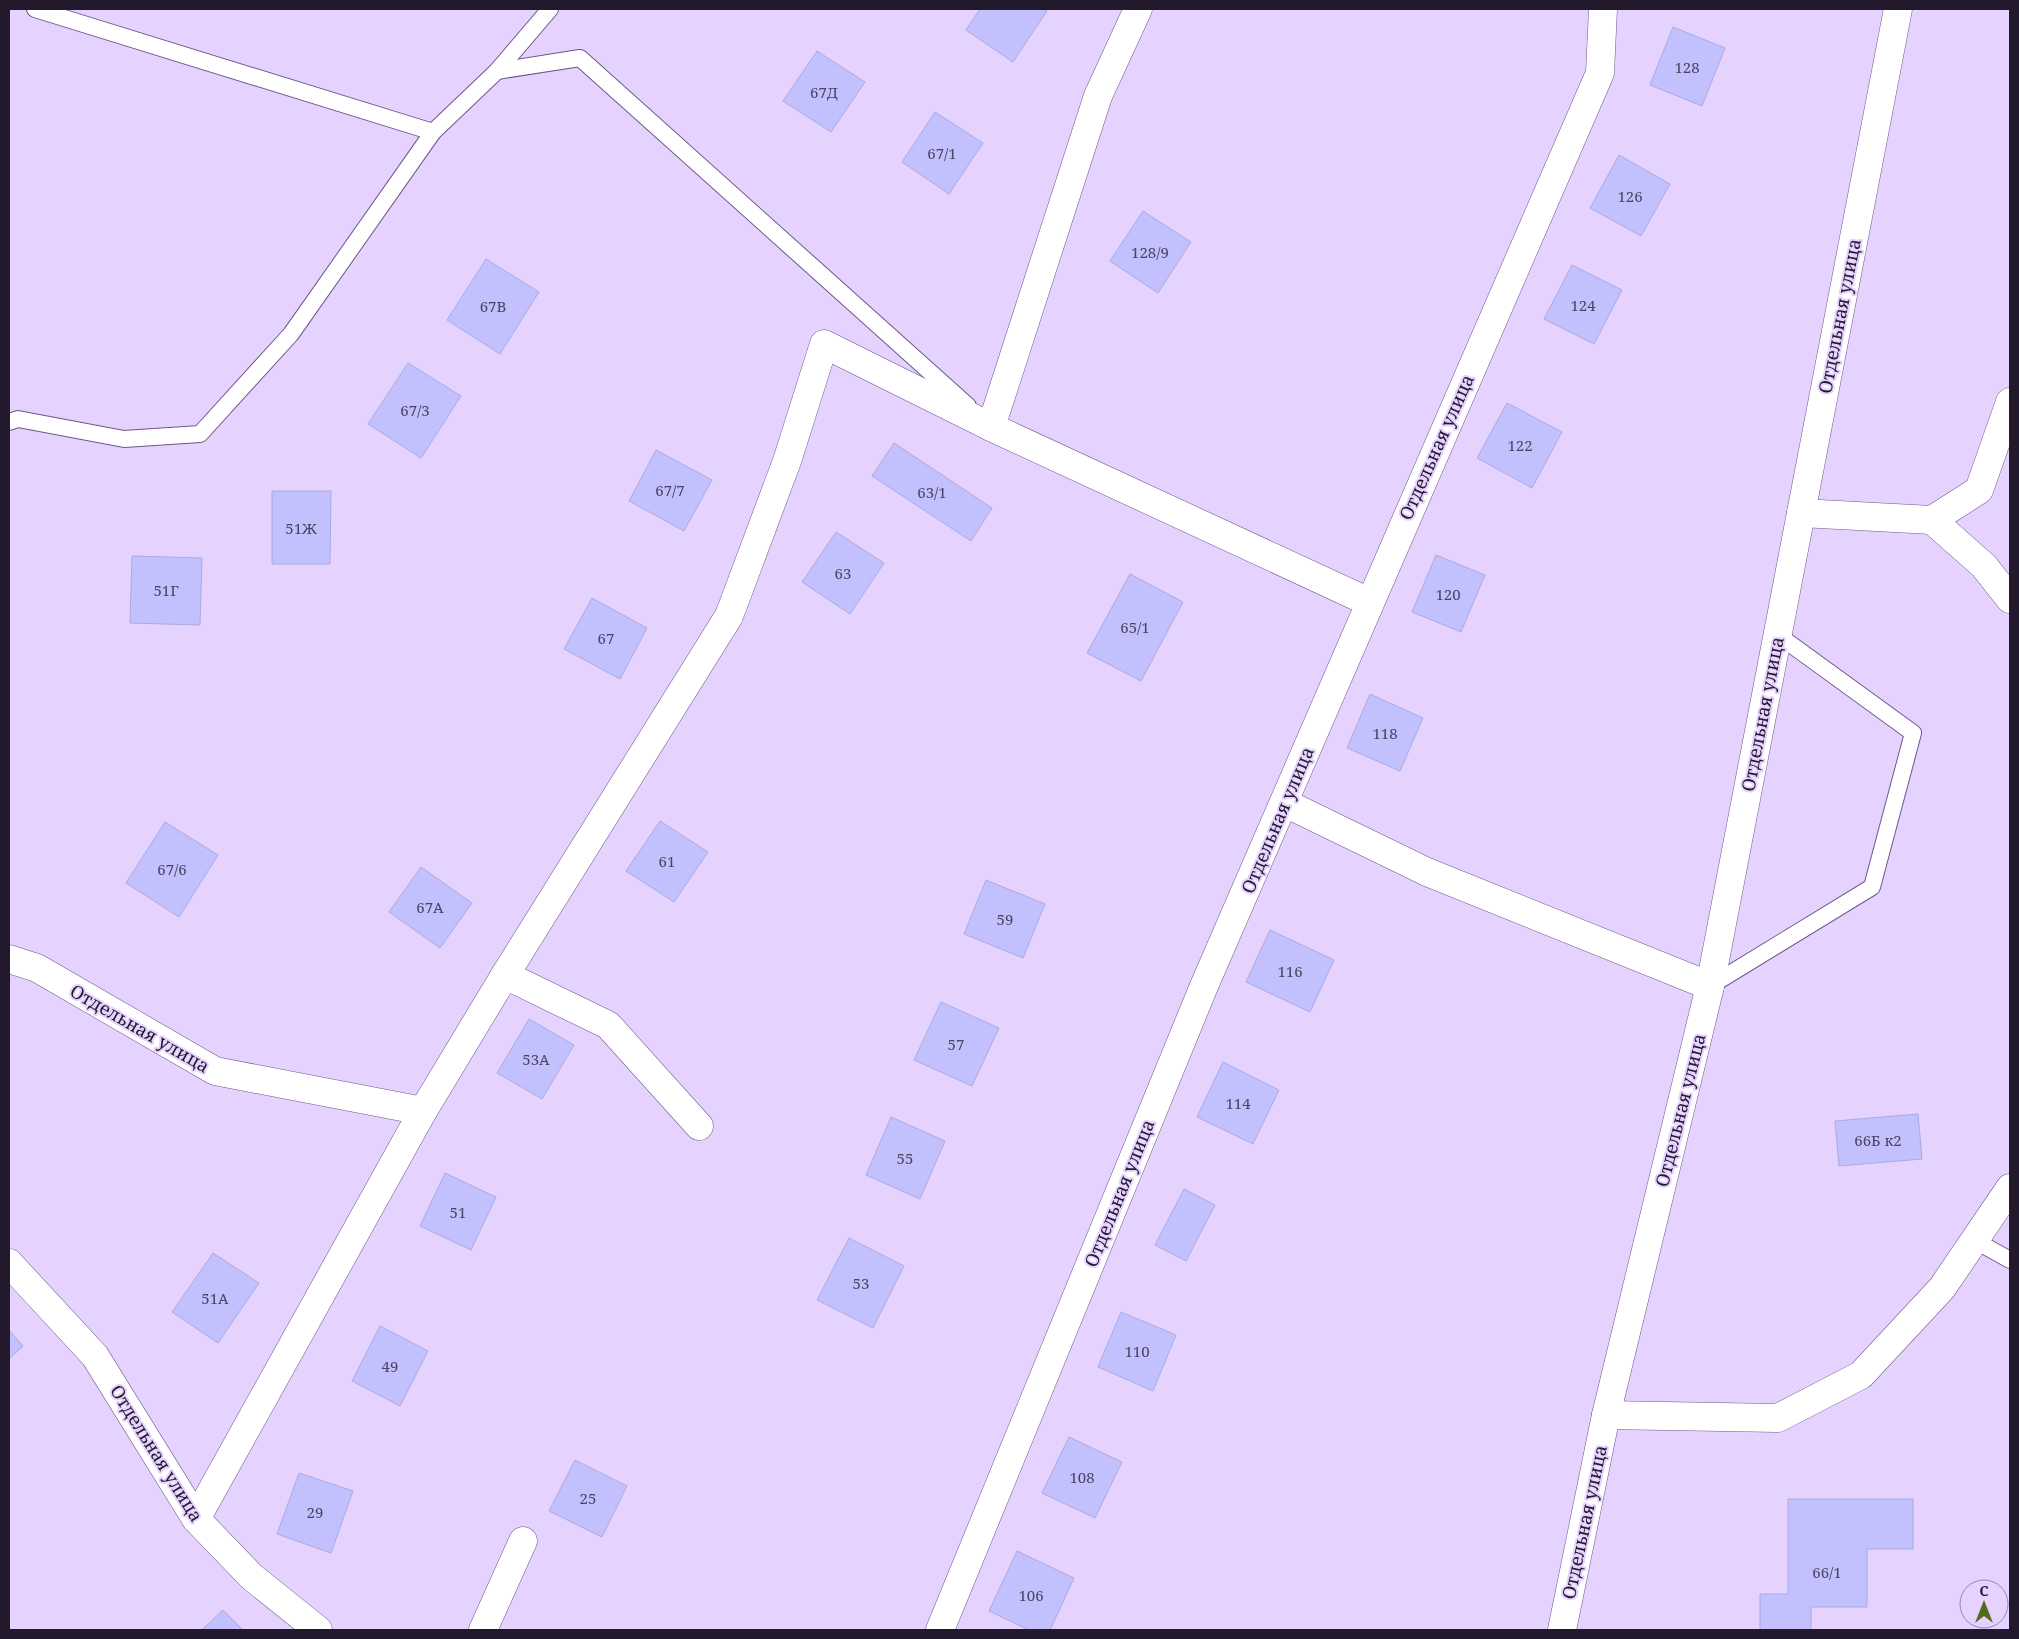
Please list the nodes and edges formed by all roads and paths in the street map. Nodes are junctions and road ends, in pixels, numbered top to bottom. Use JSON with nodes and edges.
{"nodes":[{"id":1,"x":35,"y":9,"type":"edge"},
{"id":2,"x":550,"y":9,"type":"edge"},
{"id":3,"x":1138,"y":9,"type":"edge"},
{"id":4,"x":1603,"y":9,"type":"edge"},
{"id":5,"x":1898,"y":9,"type":"edge"},
{"id":6,"x":497,"y":71,"type":"junction"},
{"id":7,"x":433,"y":132,"type":"junction"},
{"id":8,"x":2010,"y":402,"type":"edge"},
{"id":9,"x":9,"y":422,"type":"edge"},
{"id":10,"x":991,"y":427,"type":"junction"},
{"id":11,"x":1802,"y":512,"type":"junction"},
{"id":12,"x":1932,"y":520,"type":"junction"},
{"id":13,"x":2010,"y":599,"type":"edge"},
{"id":14,"x":1369,"y":602,"type":"junction"},
{"id":15,"x":1778,"y":635,"type":"junction"},
{"id":16,"x":1285,"y":802,"type":"junction"},
{"id":17,"x":9,"y":959,"type":"edge"},
{"id":18,"x":505,"y":975,"type":"junction"},
{"id":19,"x":1710,"y":986,"type":"junction"},
{"id":20,"x":423,"y":1111,"type":"junction"},
{"id":21,"x":699,"y":1126,"type":"dead end"},
{"id":22,"x":2010,"y":1188,"type":"edge"},
{"id":23,"x":1974,"y":1240,"type":"junction"},
{"id":24,"x":2010,"y":1260,"type":"edge"},
{"id":25,"x":9,"y":1263,"type":"edge"},
{"id":26,"x":1606,"y":1415,"type":"junction"},
{"id":27,"x":196,"y":1519,"type":"junction"},
{"id":28,"x":523,"y":1541,"type":"dead end"},
{"id":29,"x":318,"y":1630,"type":"edge"},
{"id":30,"x":483,"y":1630,"type":"edge"},
{"id":31,"x":940,"y":1630,"type":"edge"},
{"id":32,"x":1562,"y":1630,"type":"edge"}],
"edges":[{"from":1,"to":7,"type":"lane"},
{"from":2,"to":6,"type":"lane"},
{"from":3,"to":10,"type":"street"},
{"from":4,"to":14,"type":"street","name":"Отдельная улица"},
{"from":5,"to":11,"type":"street","name":"Отдельная улица"},
{"from":6,"to":7,"type":"lane"},
{"from":6,"to":10,"type":"lane"},
{"from":7,"to":9,"type":"lane"},
{"from":8,"to":12,"type":"street"},
{"from":10,"to":14,"type":"street"},
{"from":10,"to":18,"type":"street"},
{"from":11,"to":12,"type":"street"},
{"from":11,"to":15,"type":"street","name":"Отдельная улица"},
{"from":12,"to":13,"type":"street"},
{"from":14,"to":16,"type":"street","name":"Отдельная улица"},
{"from":15,"to":19,"type":"street","name":"Отдельная улица"},
{"from":15,"to":19,"type":"lane"},
{"from":16,"to":19,"type":"street"},
{"from":16,"to":31,"type":"street","name":"Отдельная улица"},
{"from":17,"to":20,"type":"street","name":"Отдельная улица"},
{"from":18,"to":20,"type":"street"},
{"from":18,"to":21,"type":"street"},
{"from":19,"to":26,"type":"street","name":"Отдельная улица"},
{"from":20,"to":27,"type":"street"},
{"from":22,"to":23,"type":"street"},
{"from":23,"to":24,"type":"lane"},
{"from":23,"to":26,"type":"street"},
{"from":25,"to":27,"type":"street","name":"Отдельная улица"},
{"from":26,"to":32,"type":"street","name":"Отдельная улица"},
{"from":27,"to":29,"type":"street","name":"Отдельная улица"},
{"from":28,"to":30,"type":"street"}]}
